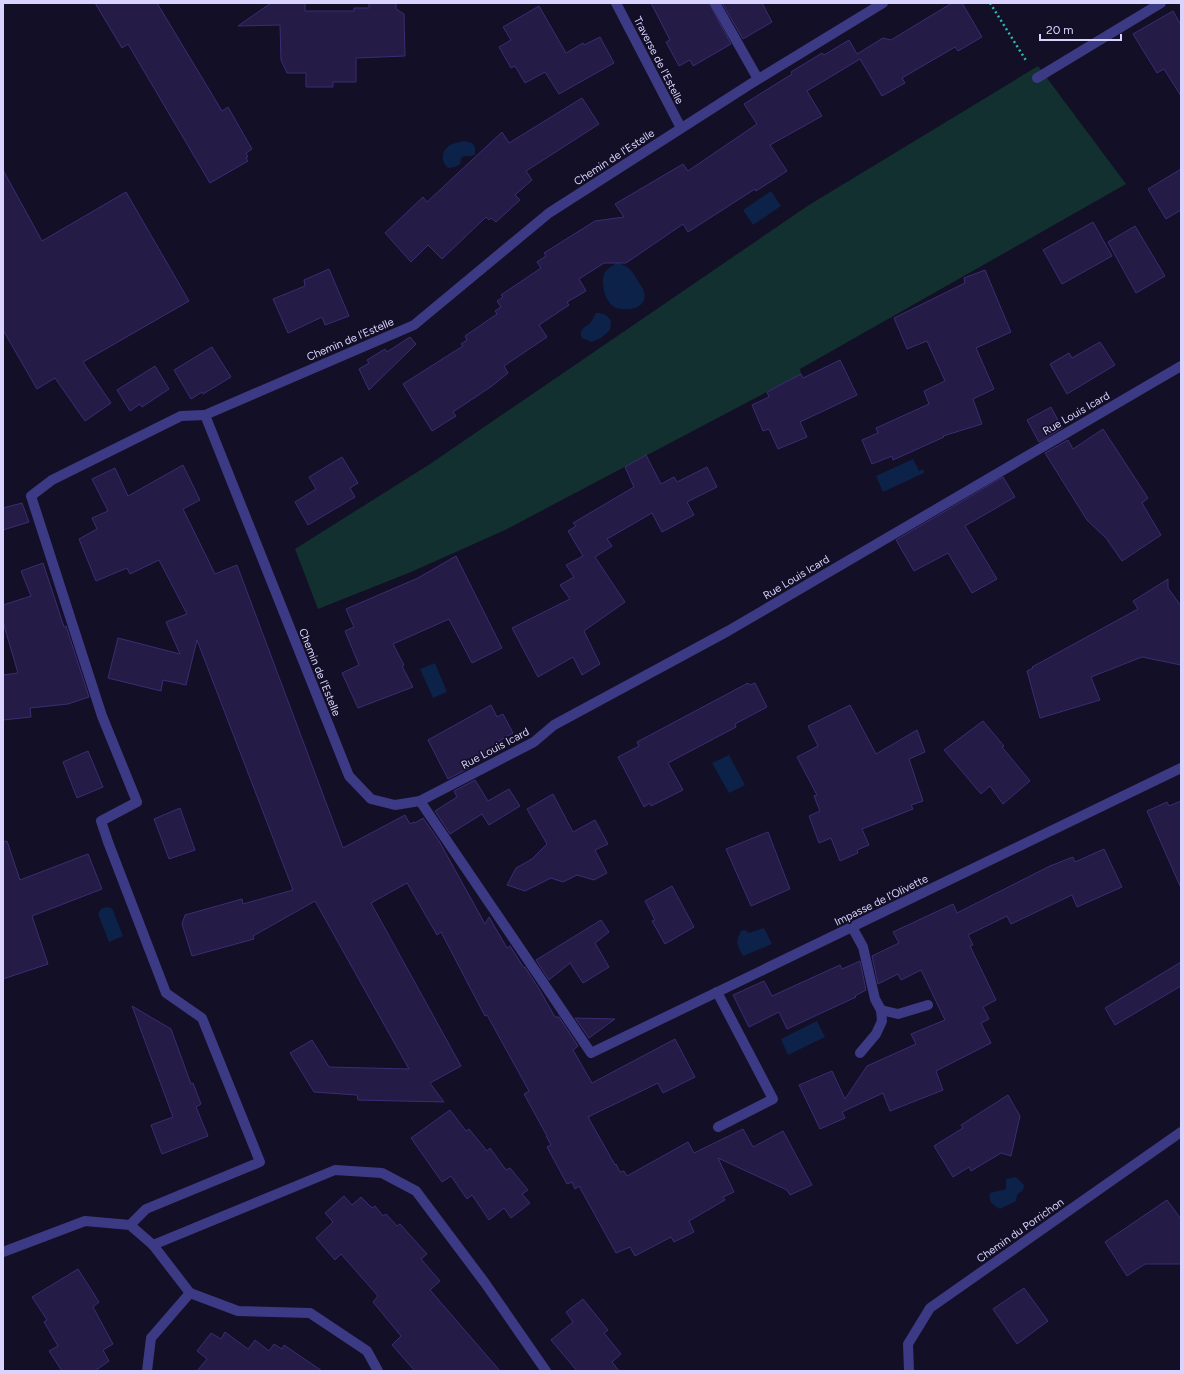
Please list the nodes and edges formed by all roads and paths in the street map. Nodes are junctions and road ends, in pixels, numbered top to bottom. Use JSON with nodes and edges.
{"nodes":[{"id":1,"x":616,"y":3,"type":"edge"},
{"id":2,"x":715,"y":3,"type":"edge"},
{"id":3,"x":883,"y":3,"type":"edge"},
{"id":4,"x":990,"y":3,"type":"edge"},
{"id":5,"x":1161,"y":3,"type":"edge"},
{"id":6,"x":1036,"y":78,"type":"joint"},
{"id":7,"x":758,"y":79,"type":"junction"},
{"id":8,"x":681,"y":128,"type":"junction"},
{"id":9,"x":1181,"y":366,"type":"edge"},
{"id":10,"x":206,"y":415,"type":"junction"},
{"id":11,"x":1181,"y":768,"type":"edge"},
{"id":12,"x":420,"y":801,"type":"junction"},
{"id":13,"x":852,"y":927,"type":"junction"},
{"id":14,"x":717,"y":992,"type":"junction"},
{"id":15,"x":928,"y":1005,"type":"dead end"},
{"id":16,"x":881,"y":1010,"type":"junction"},
{"id":17,"x":860,"y":1053,"type":"dead end"},
{"id":18,"x":718,"y":1128,"type":"dead end"},
{"id":19,"x":1181,"y":1132,"type":"edge"},
{"id":20,"x":130,"y":1225,"type":"junction"},
{"id":21,"x":153,"y":1245,"type":"junction"},
{"id":22,"x":3,"y":1252,"type":"edge"},
{"id":23,"x":190,"y":1292,"type":"junction"},
{"id":24,"x":147,"y":1371,"type":"edge"},
{"id":25,"x":378,"y":1371,"type":"edge"},
{"id":26,"x":546,"y":1371,"type":"edge"},
{"id":27,"x":909,"y":1371,"type":"edge"}],
"edges":[{"from":1,"to":8,"type":"street","name":"Traverse de l'Estelle"},
{"from":2,"to":7,"type":"street"},
{"from":3,"to":7,"type":"street","name":"Chemin de l'Estelle"},
{"from":4,"to":6,"type":"path"},
{"from":5,"to":6,"type":"street"},
{"from":7,"to":8,"type":"street","name":"Chemin de l'Estelle"},
{"from":8,"to":10,"type":"street","name":"Chemin de l'Estelle"},
{"from":9,"to":12,"type":"street","name":"Rue Louis Icard"},
{"from":10,"to":12,"type":"street","name":"Chemin de l'Estelle"},
{"from":10,"to":20,"type":"street"},
{"from":11,"to":13,"type":"street","name":"Impasse de l'Olivette"},
{"from":12,"to":14,"type":"street","name":"Impasse de l'Olivette"},
{"from":13,"to":14,"type":"street","name":"Impasse de l'Olivette"},
{"from":13,"to":16,"type":"street"},
{"from":14,"to":18,"type":"street"},
{"from":15,"to":16,"type":"street"},
{"from":16,"to":17,"type":"street"},
{"from":19,"to":27,"type":"street","name":"Chemin du Porrichon"},
{"from":20,"to":21,"type":"street"},
{"from":20,"to":22,"type":"street"},
{"from":21,"to":23,"type":"street"},
{"from":21,"to":26,"type":"street"},
{"from":23,"to":24,"type":"street"},
{"from":23,"to":25,"type":"street"}]}
